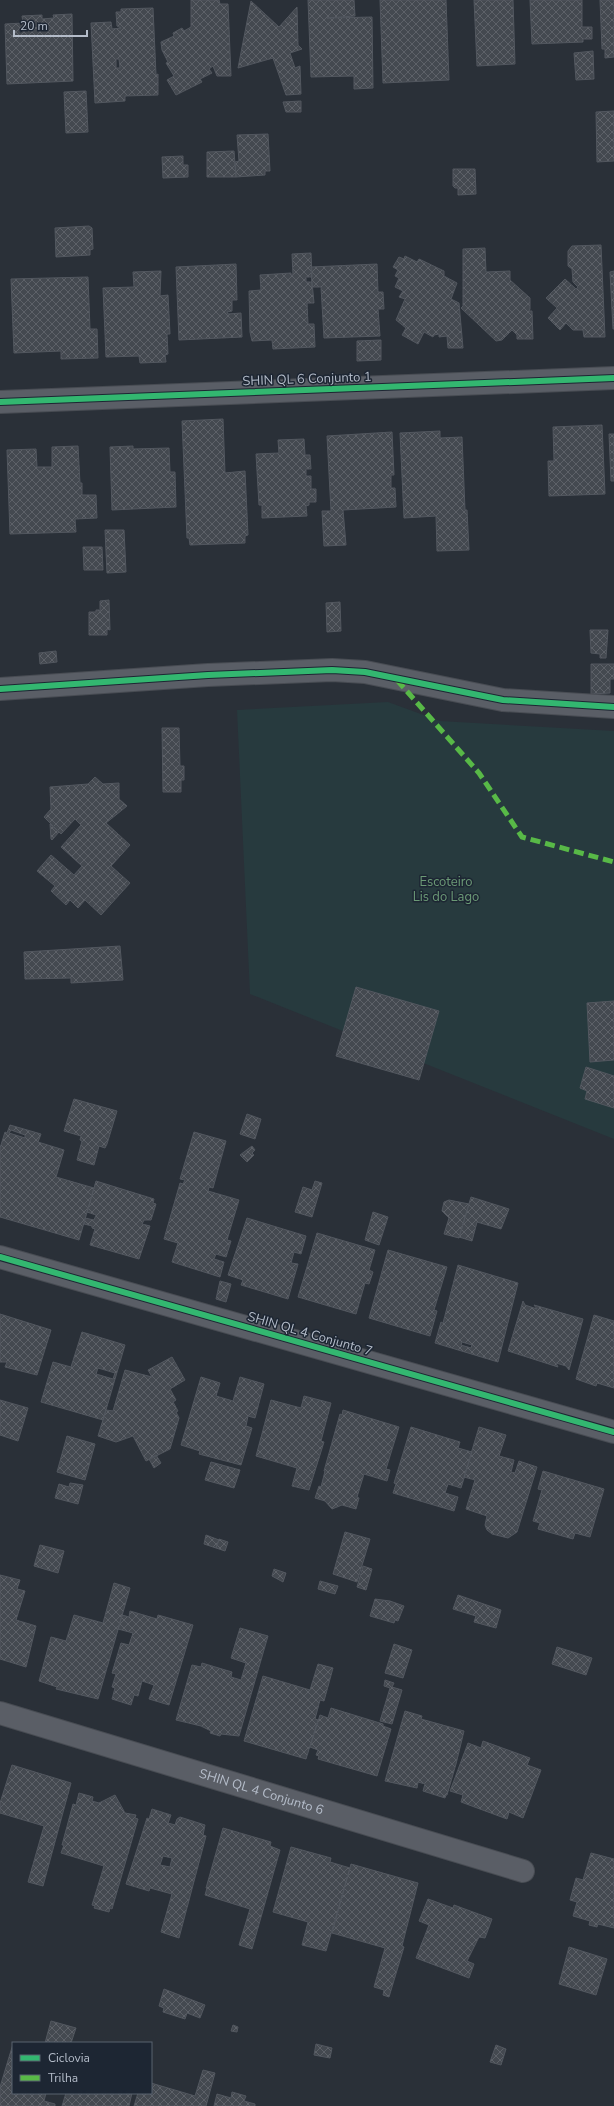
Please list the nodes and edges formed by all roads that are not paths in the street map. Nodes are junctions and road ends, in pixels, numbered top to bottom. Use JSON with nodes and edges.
{"nodes":[{"id":1,"x":614,"y":378,"type":"edge"},
{"id":2,"x":0,"y":402,"type":"edge"},
{"id":3,"x":0,"y":689,"type":"edge"},
{"id":4,"x":614,"y":707,"type":"edge"},
{"id":5,"x":0,"y":1257,"type":"edge"},
{"id":6,"x":614,"y":1432,"type":"edge"},
{"id":7,"x":0,"y":1713,"type":"edge"},
{"id":8,"x":523,"y":1871,"type":"dead end"}],
"edges":[{"from":1,"to":2,"type":"street","name":"SHIN QL 6 Conjunto 1"},
{"from":3,"to":4,"type":"street"},
{"from":5,"to":6,"type":"street","name":"SHIN QL 4 Conjunto 7"},
{"from":7,"to":8,"type":"street","name":"SHIN QL 4 Conjunto 6"}]}
